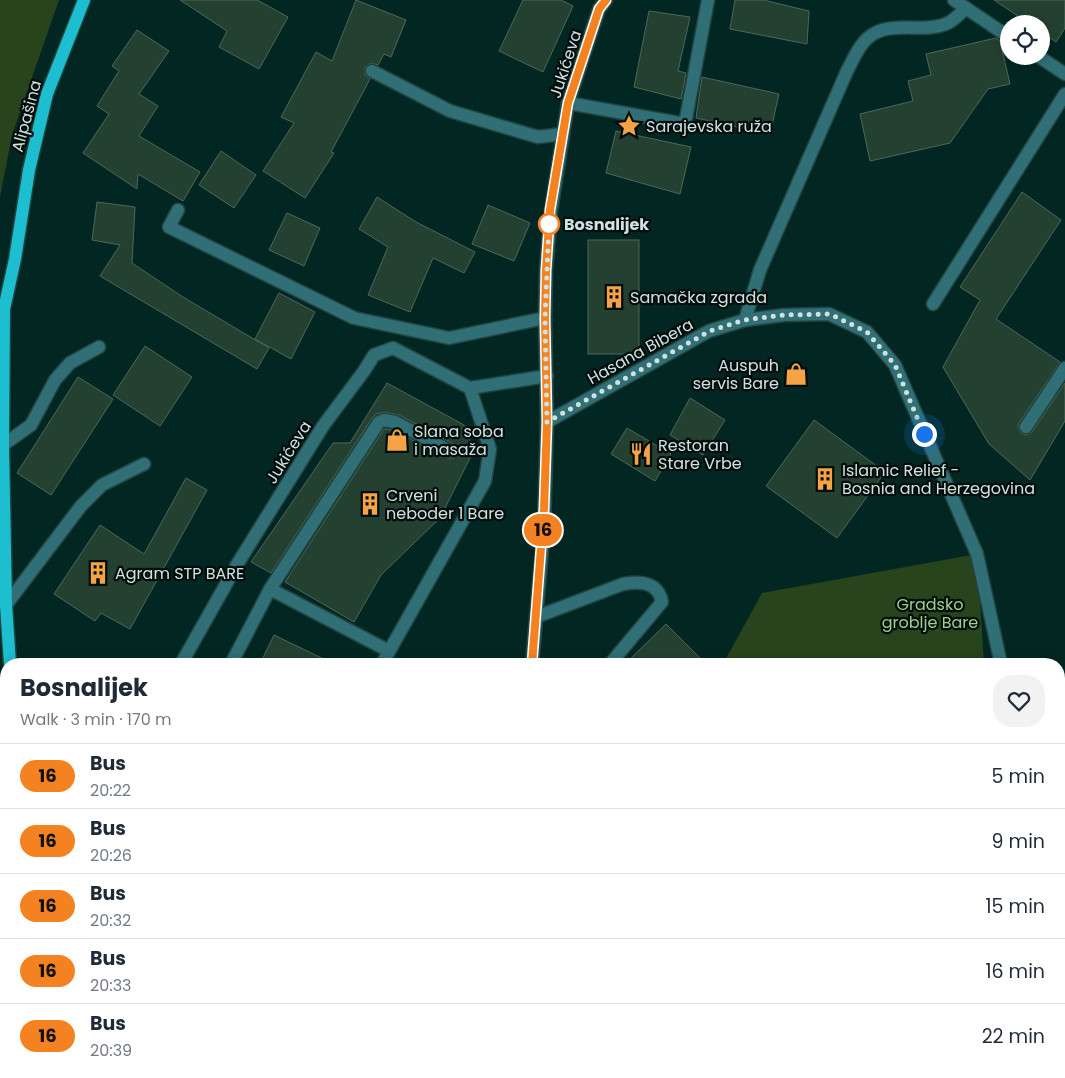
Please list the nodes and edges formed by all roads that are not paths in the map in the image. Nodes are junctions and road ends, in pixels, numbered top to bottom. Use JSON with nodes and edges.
{"nodes":[{"id":1,"x":84,"y":0,"type":"edge"},
{"id":2,"x":606,"y":0,"type":"edge"},
{"id":3,"x":708,"y":0,"type":"edge"},
{"id":4,"x":954,"y":0,"type":"edge"},
{"id":5,"x":966,"y":8,"type":"junction"},
{"id":6,"x":1000,"y":31,"type":"edge"},
{"id":7,"x":1050,"y":64,"type":"edge"},
{"id":8,"x":372,"y":70,"type":"dead end"},
{"id":9,"x":1065,"y":74,"type":"edge"},
{"id":10,"x":1065,"y":94,"type":"edge"},
{"id":11,"x":568,"y":103,"type":"junction"},
{"id":12,"x":562,"y":134,"type":"junction"},
{"id":13,"x":178,"y":210,"type":"dead end"},
{"id":14,"x":933,"y":304,"type":"dead end"},
{"id":15,"x":545,"y":318,"type":"junction"},
{"id":16,"x":744,"y":320,"type":"junction"},
{"id":17,"x":99,"y":348,"type":"dead end"},
{"id":18,"x":1065,"y":368,"type":"edge"},
{"id":19,"x":547,"y":376,"type":"junction"},
{"id":20,"x":470,"y":388,"type":"junction"},
{"id":21,"x":547,"y":422,"type":"junction"},
{"id":22,"x":1026,"y":427,"type":"dead end"},
{"id":23,"x":3,"y":445,"type":"junction"},
{"id":24,"x":450,"y":451,"type":"dead end"},
{"id":25,"x":144,"y":464,"type":"dead end"},
{"id":26,"x":270,"y":589,"type":"junction"},
{"id":27,"x":6,"y":605,"type":"junction"},
{"id":28,"x":536,"y":617,"type":"junction"},
{"id":29,"x":389,"y":651,"type":"junction"},
{"id":30,"x":10,"y":658,"type":"edge"},
{"id":31,"x":184,"y":658,"type":"edge"},
{"id":32,"x":233,"y":658,"type":"edge"},
{"id":33,"x":385,"y":658,"type":"edge"},
{"id":34,"x":533,"y":658,"type":"edge"},
{"id":35,"x":615,"y":658,"type":"edge"},
{"id":36,"x":1000,"y":658,"type":"edge"}],
"edges":[{"from":1,"to":23,"type":"main road","name":"Alipašina"},
{"from":2,"to":11,"type":"street","name":"Jukićeva"},
{"from":3,"to":11,"type":"street"},
{"from":4,"to":5,"type":"street"},
{"from":5,"to":6,"type":"street"},
{"from":5,"to":16,"type":"street"},
{"from":7,"to":9,"type":"street"},
{"from":8,"to":12,"type":"street"},
{"from":10,"to":14,"type":"street"},
{"from":11,"to":12,"type":"street","name":"Jukićeva"},
{"from":12,"to":15,"type":"street","name":"Jukićeva"},
{"from":13,"to":15,"type":"street"},
{"from":15,"to":19,"type":"street","name":"Jukićeva"},
{"from":16,"to":21,"type":"street","name":"Hasana Bibera"},
{"from":16,"to":36,"type":"street","name":"Hasana Bibera"},
{"from":17,"to":23,"type":"street"},
{"from":18,"to":22,"type":"street"},
{"from":19,"to":20,"type":"street"},
{"from":19,"to":21,"type":"street","name":"Jukićeva"},
{"from":20,"to":29,"type":"street"},
{"from":20,"to":31,"type":"street","name":"Jukićeva"},
{"from":21,"to":28,"type":"street","name":"Jukićeva"},
{"from":23,"to":27,"type":"main road","name":"Alipašina"},
{"from":24,"to":26,"type":"street"},
{"from":25,"to":27,"type":"street"},
{"from":26,"to":29,"type":"street"},
{"from":26,"to":32,"type":"street"},
{"from":27,"to":30,"type":"main road","name":"Alipašina"},
{"from":28,"to":34,"type":"street","name":"Jukićeva"},
{"from":28,"to":35,"type":"street"},
{"from":29,"to":33,"type":"street"}]}
